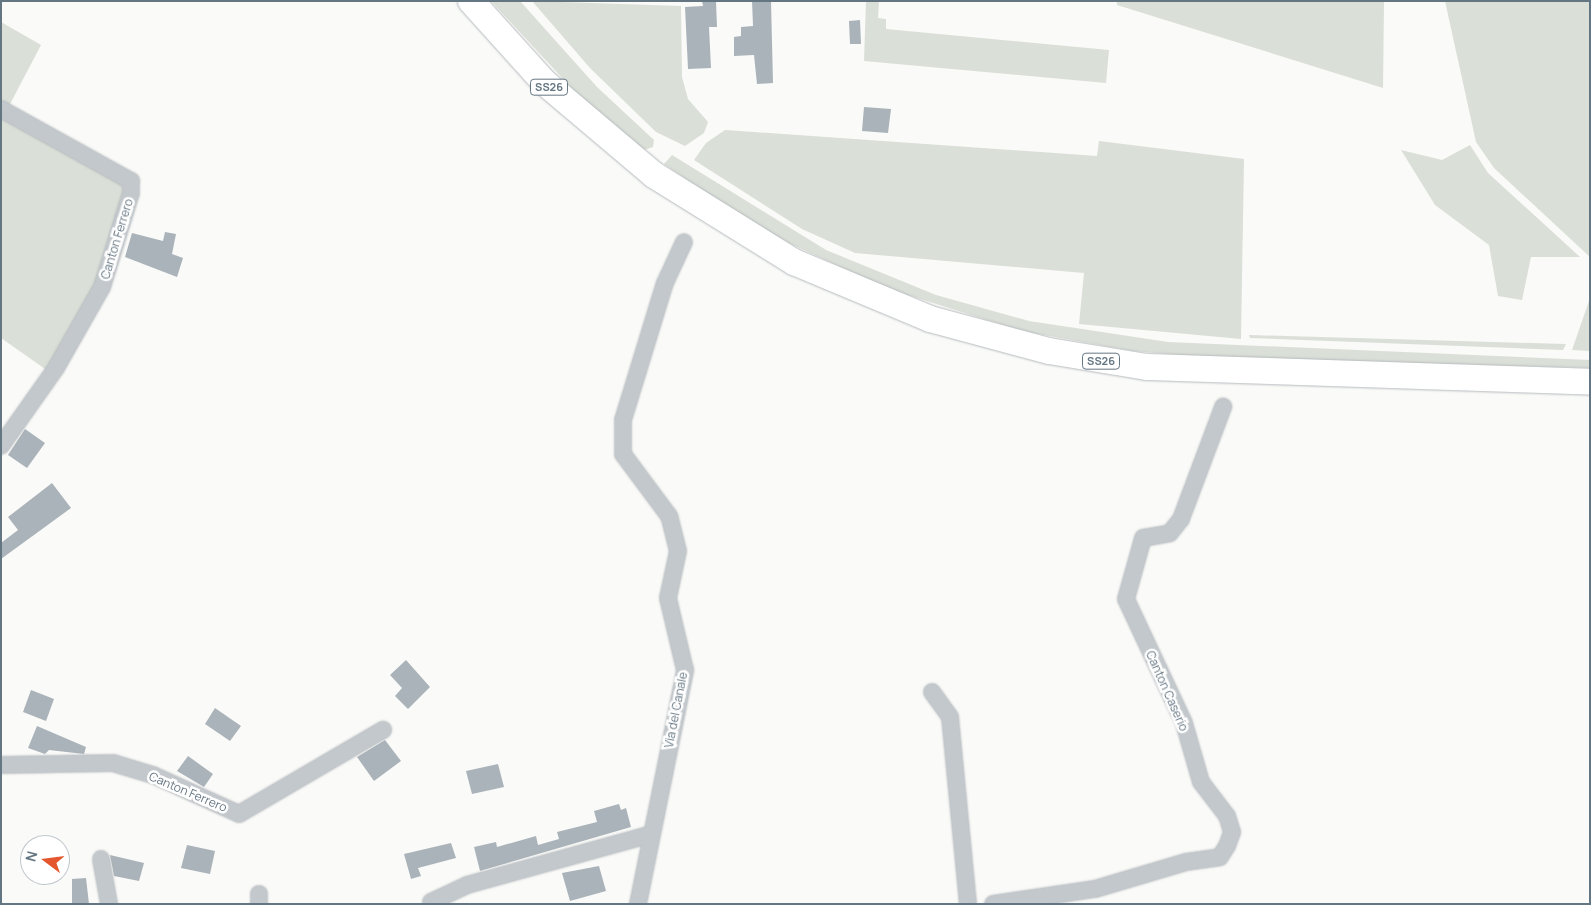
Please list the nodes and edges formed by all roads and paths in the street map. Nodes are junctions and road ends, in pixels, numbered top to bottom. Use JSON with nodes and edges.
{"nodes":[{"id":1,"x":471,"y":1,"type":"edge"},
{"id":2,"x":1,"y":109,"type":"edge"},
{"id":3,"x":684,"y":242,"type":"dead end"},
{"id":4,"x":1590,"y":382,"type":"edge"},
{"id":5,"x":1223,"y":407,"type":"dead end"},
{"id":6,"x":1,"y":446,"type":"edge"},
{"id":7,"x":932,"y":692,"type":"dead end"},
{"id":8,"x":383,"y":730,"type":"dead end"},
{"id":9,"x":1,"y":765,"type":"edge"},
{"id":10,"x":649,"y":835,"type":"junction"},
{"id":11,"x":100,"y":859,"type":"dead end"},
{"id":12,"x":431,"y":902,"type":"dead end"},
{"id":13,"x":108,"y":904,"type":"edge"},
{"id":14,"x":638,"y":904,"type":"edge"},
{"id":15,"x":968,"y":904,"type":"edge"},
{"id":16,"x":993,"y":904,"type":"edge"}],
"edges":[{"from":1,"to":4,"type":"main road","number":"SS26"},
{"from":2,"to":6,"type":"street","name":"Canton Ferrero"},
{"from":3,"to":10,"type":"street","name":"Via del Canale"},
{"from":5,"to":16,"type":"street","name":"Canton Caserio"},
{"from":7,"to":15,"type":"street"},
{"from":8,"to":9,"type":"street","name":"Canton Ferrero"},
{"from":10,"to":12,"type":"street"},
{"from":10,"to":14,"type":"street","name":"Via del Canale"},
{"from":11,"to":13,"type":"street"}]}
